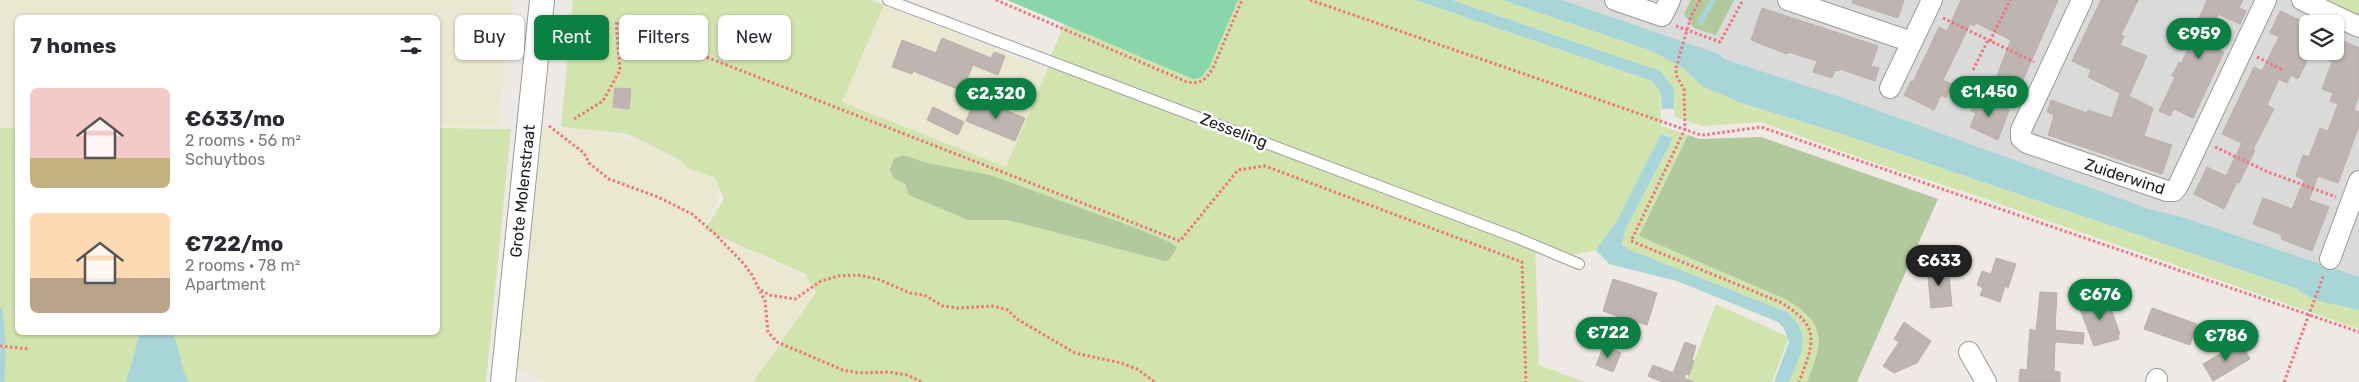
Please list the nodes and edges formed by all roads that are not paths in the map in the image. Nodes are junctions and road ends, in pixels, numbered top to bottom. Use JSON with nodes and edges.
{"nodes":[{"id":1,"x":542,"y":0,"type":"edge"},
{"id":2,"x":888,"y":0,"type":"edge"},
{"id":3,"x":1615,"y":0,"type":"edge"},
{"id":4,"x":1788,"y":0,"type":"edge"},
{"id":5,"x":2082,"y":0,"type":"edge"},
{"id":6,"x":2266,"y":0,"type":"edge"},
{"id":7,"x":2302,"y":0,"type":"edge"},
{"id":8,"x":1929,"y":5,"type":"edge"},
{"id":9,"x":1666,"y":8,"type":"edge"},
{"id":10,"x":2359,"y":27,"type":"edge"},
{"id":11,"x":1912,"y":42,"type":"junction"},
{"id":12,"x":1890,"y":88,"type":"dead end"},
{"id":13,"x":2355,"y":196,"type":"edge"},
{"id":14,"x":2330,"y":259,"type":"road end"},
{"id":15,"x":1579,"y":264,"type":"dead end"},
{"id":16,"x":1969,"y":352,"type":"dead end"},
{"id":17,"x":502,"y":382,"type":"edge"},
{"id":18,"x":1986,"y":382,"type":"edge"}],
"edges":[{"from":1,"to":17,"type":"street","name":"Grote Molenstraat"},
{"from":2,"to":15,"type":"lane","name":"Zesseling"},
{"from":3,"to":9,"type":"street"},
{"from":4,"to":11,"type":"street"},
{"from":5,"to":6,"type":"street","name":"Zuiderwind"},
{"from":7,"to":10,"type":"street"},
{"from":8,"to":11,"type":"street"},
{"from":11,"to":12,"type":"street"},
{"from":13,"to":14,"type":"street"},
{"from":16,"to":18,"type":"street"}]}
